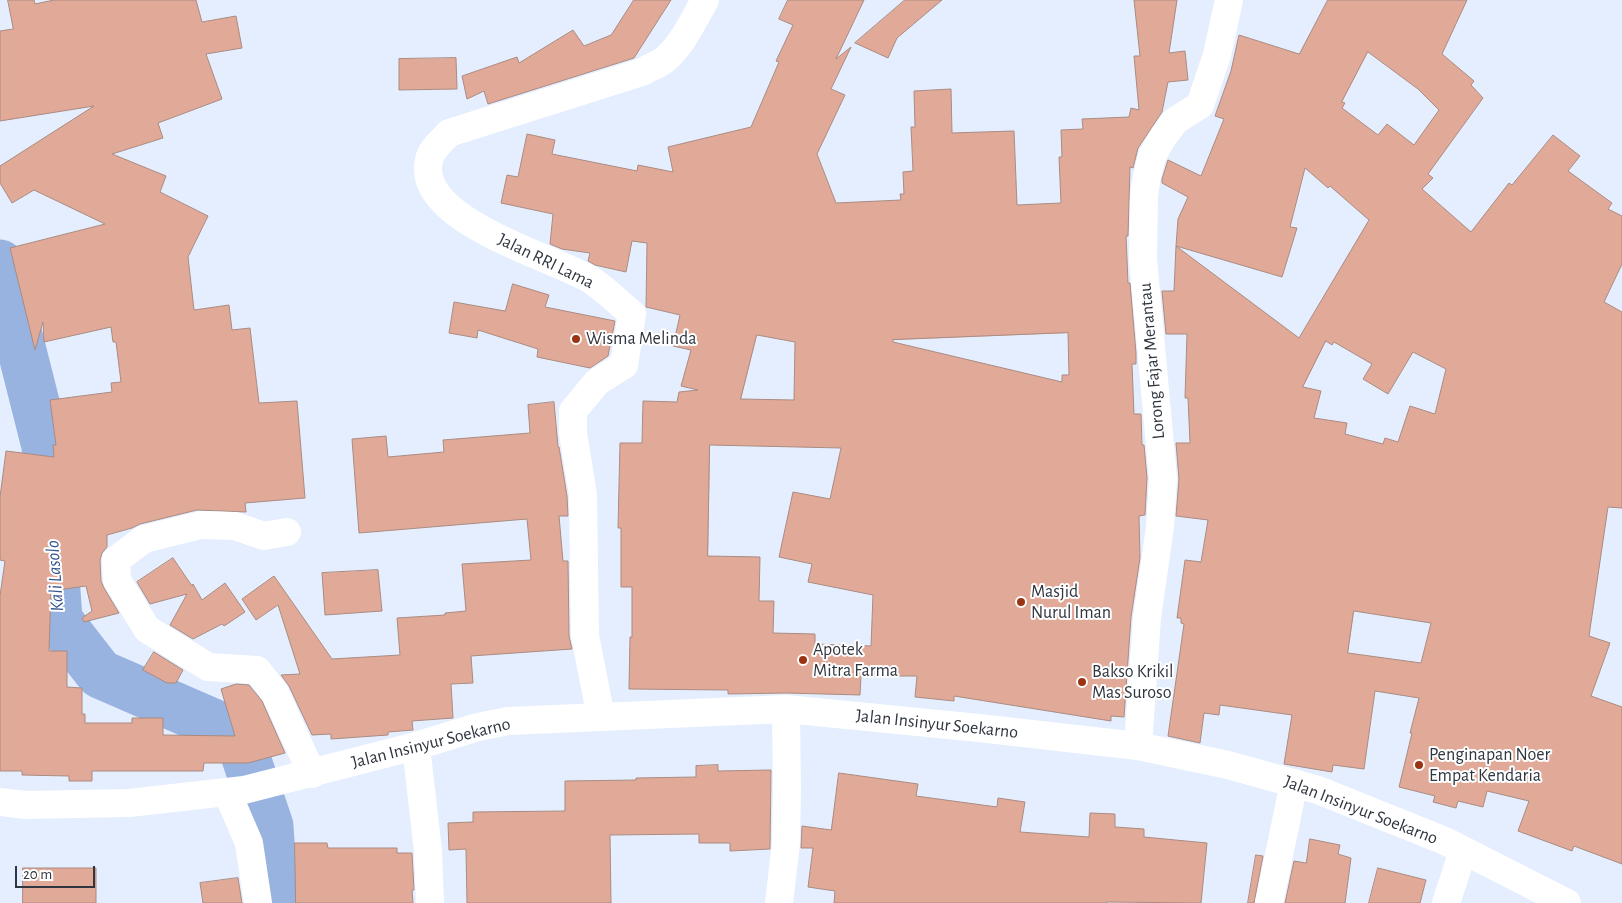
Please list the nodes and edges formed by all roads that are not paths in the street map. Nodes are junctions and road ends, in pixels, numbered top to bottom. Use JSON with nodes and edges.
{"nodes":[{"id":1,"x":704,"y":0,"type":"edge"},
{"id":2,"x":1228,"y":0,"type":"edge"},
{"id":3,"x":287,"y":532,"type":"dead end"},
{"id":4,"x":786,"y":710,"type":"junction"},
{"id":5,"x":601,"y":717,"type":"junction"},
{"id":6,"x":416,"y":746,"type":"junction"},
{"id":7,"x":1138,"y":746,"type":"junction"},
{"id":8,"x":312,"y":774,"type":"junction"},
{"id":9,"x":1294,"y":783,"type":"junction"},
{"id":10,"x":235,"y":791,"type":"junction"},
{"id":11,"x":0,"y":802,"type":"edge"},
{"id":12,"x":1463,"y":850,"type":"junction"},
{"id":13,"x":258,"y":903,"type":"edge"},
{"id":14,"x":430,"y":903,"type":"edge"},
{"id":15,"x":779,"y":903,"type":"edge"},
{"id":16,"x":1269,"y":903,"type":"edge"},
{"id":17,"x":1446,"y":903,"type":"edge"},
{"id":18,"x":1567,"y":903,"type":"edge"}],
"edges":[{"from":1,"to":5,"type":"main road","name":"Jalan RRI Lama"},
{"from":2,"to":7,"type":"main road","name":"Lorong Fajar Merantau"},
{"from":3,"to":8,"type":"main road"},
{"from":4,"to":5,"type":"main road","name":"Jalan Insinyur Soekarno"},
{"from":4,"to":7,"type":"main road","name":"Jalan Insinyur Soekarno"},
{"from":4,"to":15,"type":"main road"},
{"from":5,"to":6,"type":"main road","name":"Jalan Insinyur Soekarno"},
{"from":6,"to":8,"type":"main road","name":"Jalan Insinyur Soekarno"},
{"from":6,"to":14,"type":"main road"},
{"from":7,"to":9,"type":"main road","name":"Jalan Insinyur Soekarno"},
{"from":8,"to":10,"type":"main road","name":"Jalan Insinyur Soekarno"},
{"from":9,"to":12,"type":"main road","name":"Jalan Insinyur Soekarno"},
{"from":9,"to":16,"type":"main road"},
{"from":10,"to":11,"type":"main road","name":"Jalan Insinyur Soekarno"},
{"from":10,"to":13,"type":"main road"},
{"from":12,"to":17,"type":"main road"},
{"from":12,"to":18,"type":"main road","name":"Jalan Insinyur Soekarno"}]}
